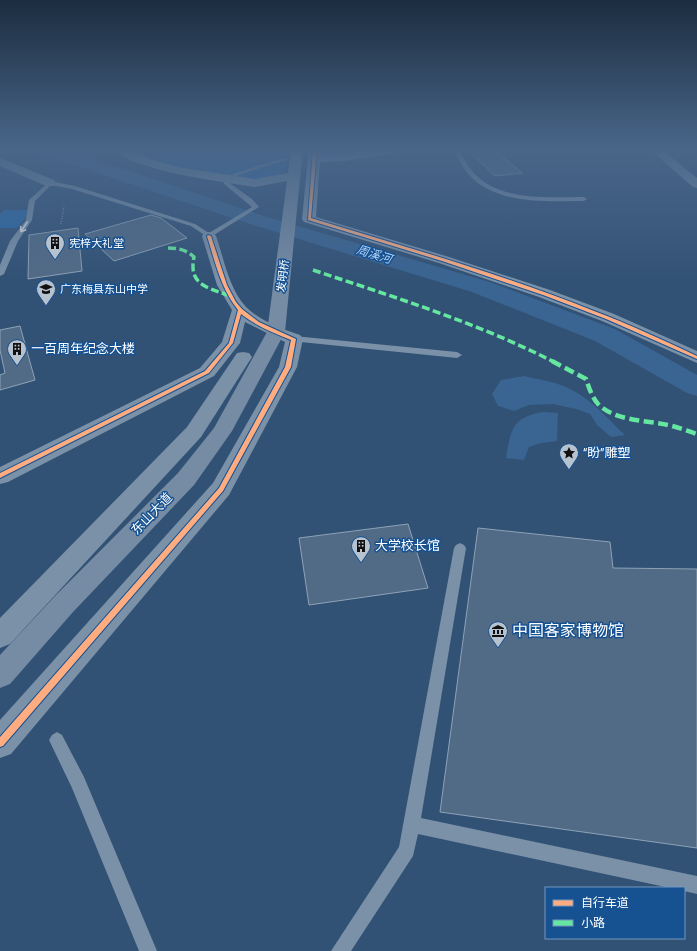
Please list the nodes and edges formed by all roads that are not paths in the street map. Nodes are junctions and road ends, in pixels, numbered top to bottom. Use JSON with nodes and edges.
{"nodes":[{"id":1,"x":40,"y":192,"type":"edge"},
{"id":2,"x":90,"y":192,"type":"edge"},
{"id":3,"x":239,"y":192,"type":"edge"},
{"id":4,"x":282,"y":192,"type":"edge"},
{"id":5,"x":292,"y":192,"type":"edge"},
{"id":6,"x":311,"y":192,"type":"edge"},
{"id":7,"x":504,"y":192,"type":"edge"},
{"id":8,"x":292,"y":196,"type":"junction"},
{"id":9,"x":584,"y":199,"type":"dead end"},
{"id":10,"x":213,"y":233,"type":"junction"},
{"id":11,"x":0,"y":274,"type":"edge"},
{"id":12,"x":240,"y":310,"type":"junction"},
{"id":13,"x":285,"y":335,"type":"junction"},
{"id":14,"x":457,"y":355,"type":"dead end"},
{"id":15,"x":243,"y":357,"type":"dead end"},
{"id":16,"x":697,"y":358,"type":"edge"},
{"id":17,"x":0,"y":476,"type":"edge"},
{"id":18,"x":460,"y":548,"type":"dead end"},
{"id":19,"x":0,"y":636,"type":"edge"},
{"id":20,"x":0,"y":675,"type":"edge"},
{"id":21,"x":57,"y":740,"type":"dead end"},
{"id":22,"x":0,"y":743,"type":"edge"},
{"id":23,"x":412,"y":824,"type":"junction"},
{"id":24,"x":697,"y":885,"type":"edge"},
{"id":25,"x":148,"y":951,"type":"edge"},
{"id":26,"x":340,"y":951,"type":"edge"}],
"edges":[{"from":1,"to":11,"type":"lane","one_way":true},
{"from":2,"to":10,"type":"lane"},
{"from":3,"to":10,"type":"lane"},
{"from":4,"to":8,"type":"main road"},
{"from":5,"to":8,"type":"main road","name":"发明桥"},
{"from":6,"to":16,"type":"street"},
{"from":7,"to":9,"type":"lane"},
{"from":8,"to":13,"type":"main road","name":"发明桥"},
{"from":10,"to":12,"type":"street"},
{"from":12,"to":13,"type":"street"},
{"from":12,"to":17,"type":"street"},
{"from":13,"to":14,"type":"lane"},
{"from":13,"to":20,"type":"main road","name":"东山大道"},
{"from":13,"to":22,"type":"street"},
{"from":15,"to":19,"type":"street"},
{"from":18,"to":23,"type":"lane"},
{"from":21,"to":25,"type":"lane"},
{"from":23,"to":24,"type":"lane"},
{"from":23,"to":26,"type":"lane"}]}
